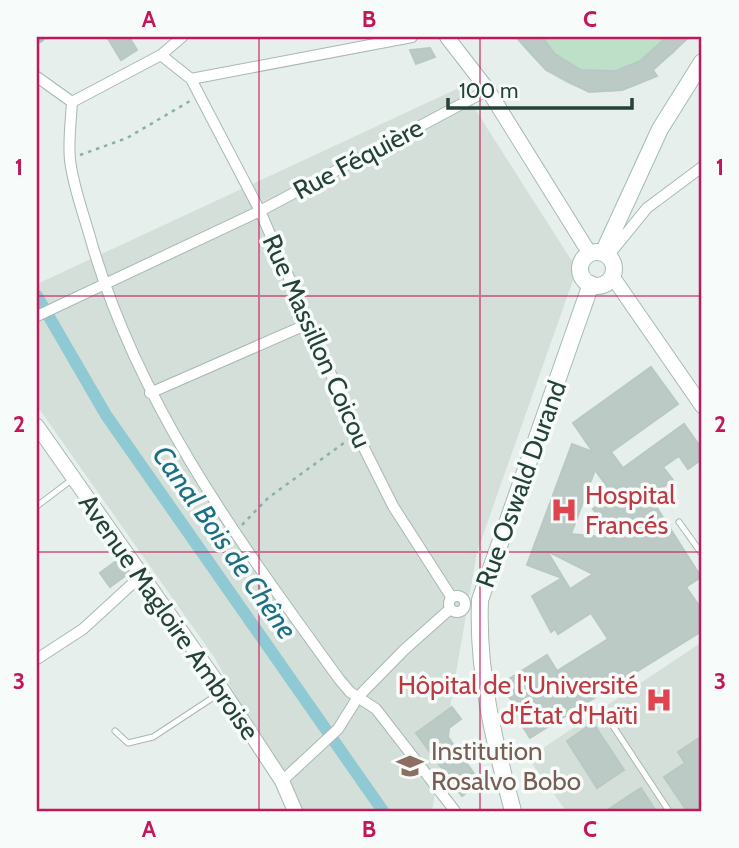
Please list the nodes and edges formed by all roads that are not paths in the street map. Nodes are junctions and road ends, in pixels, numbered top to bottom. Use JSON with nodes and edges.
{"nodes":[{"id":1,"x":182,"y":37,"type":"edge"},
{"id":2,"x":412,"y":37,"type":"edge"},
{"id":3,"x":447,"y":37,"type":"edge"},
{"id":4,"x":161,"y":55,"type":"junction"},
{"id":5,"x":702,"y":64,"type":"edge"},
{"id":6,"x":37,"y":77,"type":"edge"},
{"id":7,"x":191,"y":79,"type":"junction"},
{"id":8,"x":488,"y":90,"type":"junction"},
{"id":9,"x":72,"y":102,"type":"junction"},
{"id":10,"x":702,"y":167,"type":"edge"},
{"id":11,"x":260,"y":211,"type":"junction"},
{"id":12,"x":600,"y":254,"type":"junction"},
{"id":13,"x":612,"y":276,"type":"junction"},
{"id":14,"x":103,"y":284,"type":"junction"},
{"id":15,"x":592,"y":284,"type":"junction"},
{"id":16,"x":37,"y":316,"type":"edge"},
{"id":17,"x":310,"y":323,"type":"junction"},
{"id":18,"x":150,"y":393,"type":"junction"},
{"id":19,"x":702,"y":406,"type":"edge"},
{"id":20,"x":37,"y":426,"type":"edge"},
{"id":21,"x":74,"y":478,"type":"junction"},
{"id":22,"x":37,"y":506,"type":"edge"},
{"id":23,"x":679,"y":522,"type":"dead end"},
{"id":24,"x":702,"y":554,"type":"edge"},
{"id":25,"x":143,"y":574,"type":"junction"},
{"id":26,"x":472,"y":601,"type":"junction"},
{"id":27,"x":451,"y":603,"type":"junction"},
{"id":28,"x":37,"y":659,"type":"edge"},
{"id":29,"x":223,"y":691,"type":"junction"},
{"id":30,"x":358,"y":697,"type":"junction"},
{"id":31,"x":607,"y":717,"type":"dead end"},
{"id":32,"x":115,"y":731,"type":"dead end"},
{"id":33,"x":282,"y":781,"type":"junction"},
{"id":34,"x":295,"y":811,"type":"edge"},
{"id":35,"x":455,"y":811,"type":"edge"},
{"id":36,"x":513,"y":811,"type":"edge"},
{"id":37,"x":669,"y":811,"type":"edge"}],
"edges":[{"from":1,"to":4,"type":"street"},
{"from":2,"to":7,"type":"street"},
{"from":3,"to":8,"type":"street"},
{"from":4,"to":7,"type":"street"},
{"from":4,"to":9,"type":"street"},
{"from":5,"to":12,"type":"main road"},
{"from":6,"to":9,"type":"street"},
{"from":7,"to":11,"type":"street","name":"Rue Massillon Coicou"},
{"from":8,"to":11,"type":"street","name":"Rue Féquière"},
{"from":8,"to":12,"type":"street"},
{"from":9,"to":14,"type":"street"},
{"from":10,"to":12,"type":"street"},
{"from":11,"to":14,"type":"street","name":"Rue Féquière"},
{"from":11,"to":17,"type":"street","name":"Rue Massillon Coicou"},
{"from":12,"to":13,"type":"main road"},
{"from":12,"to":15,"type":"main road"},
{"from":13,"to":15,"type":"main road"},
{"from":13,"to":19,"type":"street"},
{"from":14,"to":16,"type":"street","name":"Rue Féquière"},
{"from":14,"to":18,"type":"street"},
{"from":15,"to":26,"type":"main road","name":"Rue Oswald Durand"},
{"from":17,"to":18,"type":"street"},
{"from":17,"to":27,"type":"street","name":"Rue Massillon Coicou"},
{"from":18,"to":30,"type":"street"},
{"from":20,"to":21,"type":"street","name":"Avenue Magloire Ambroise"},
{"from":21,"to":22,"type":"lane"},
{"from":21,"to":25,"type":"street","name":"Avenue Magloire Ambroise"},
{"from":23,"to":24,"type":"lane"},
{"from":25,"to":28,"type":"street"},
{"from":25,"to":29,"type":"street","name":"Avenue Magloire Ambroise"},
{"from":26,"to":27,"type":"street"},
{"from":26,"to":36,"type":"main road","name":"Rue Oswald Durand"},
{"from":27,"to":30,"type":"street"},
{"from":29,"to":32,"type":"lane"},
{"from":29,"to":33,"type":"street","name":"Avenue Magloire Ambroise"},
{"from":30,"to":33,"type":"street"},
{"from":30,"to":35,"type":"street"},
{"from":31,"to":37,"type":"lane"},
{"from":33,"to":34,"type":"street","name":"Avenue Magloire Ambroise"}]}
